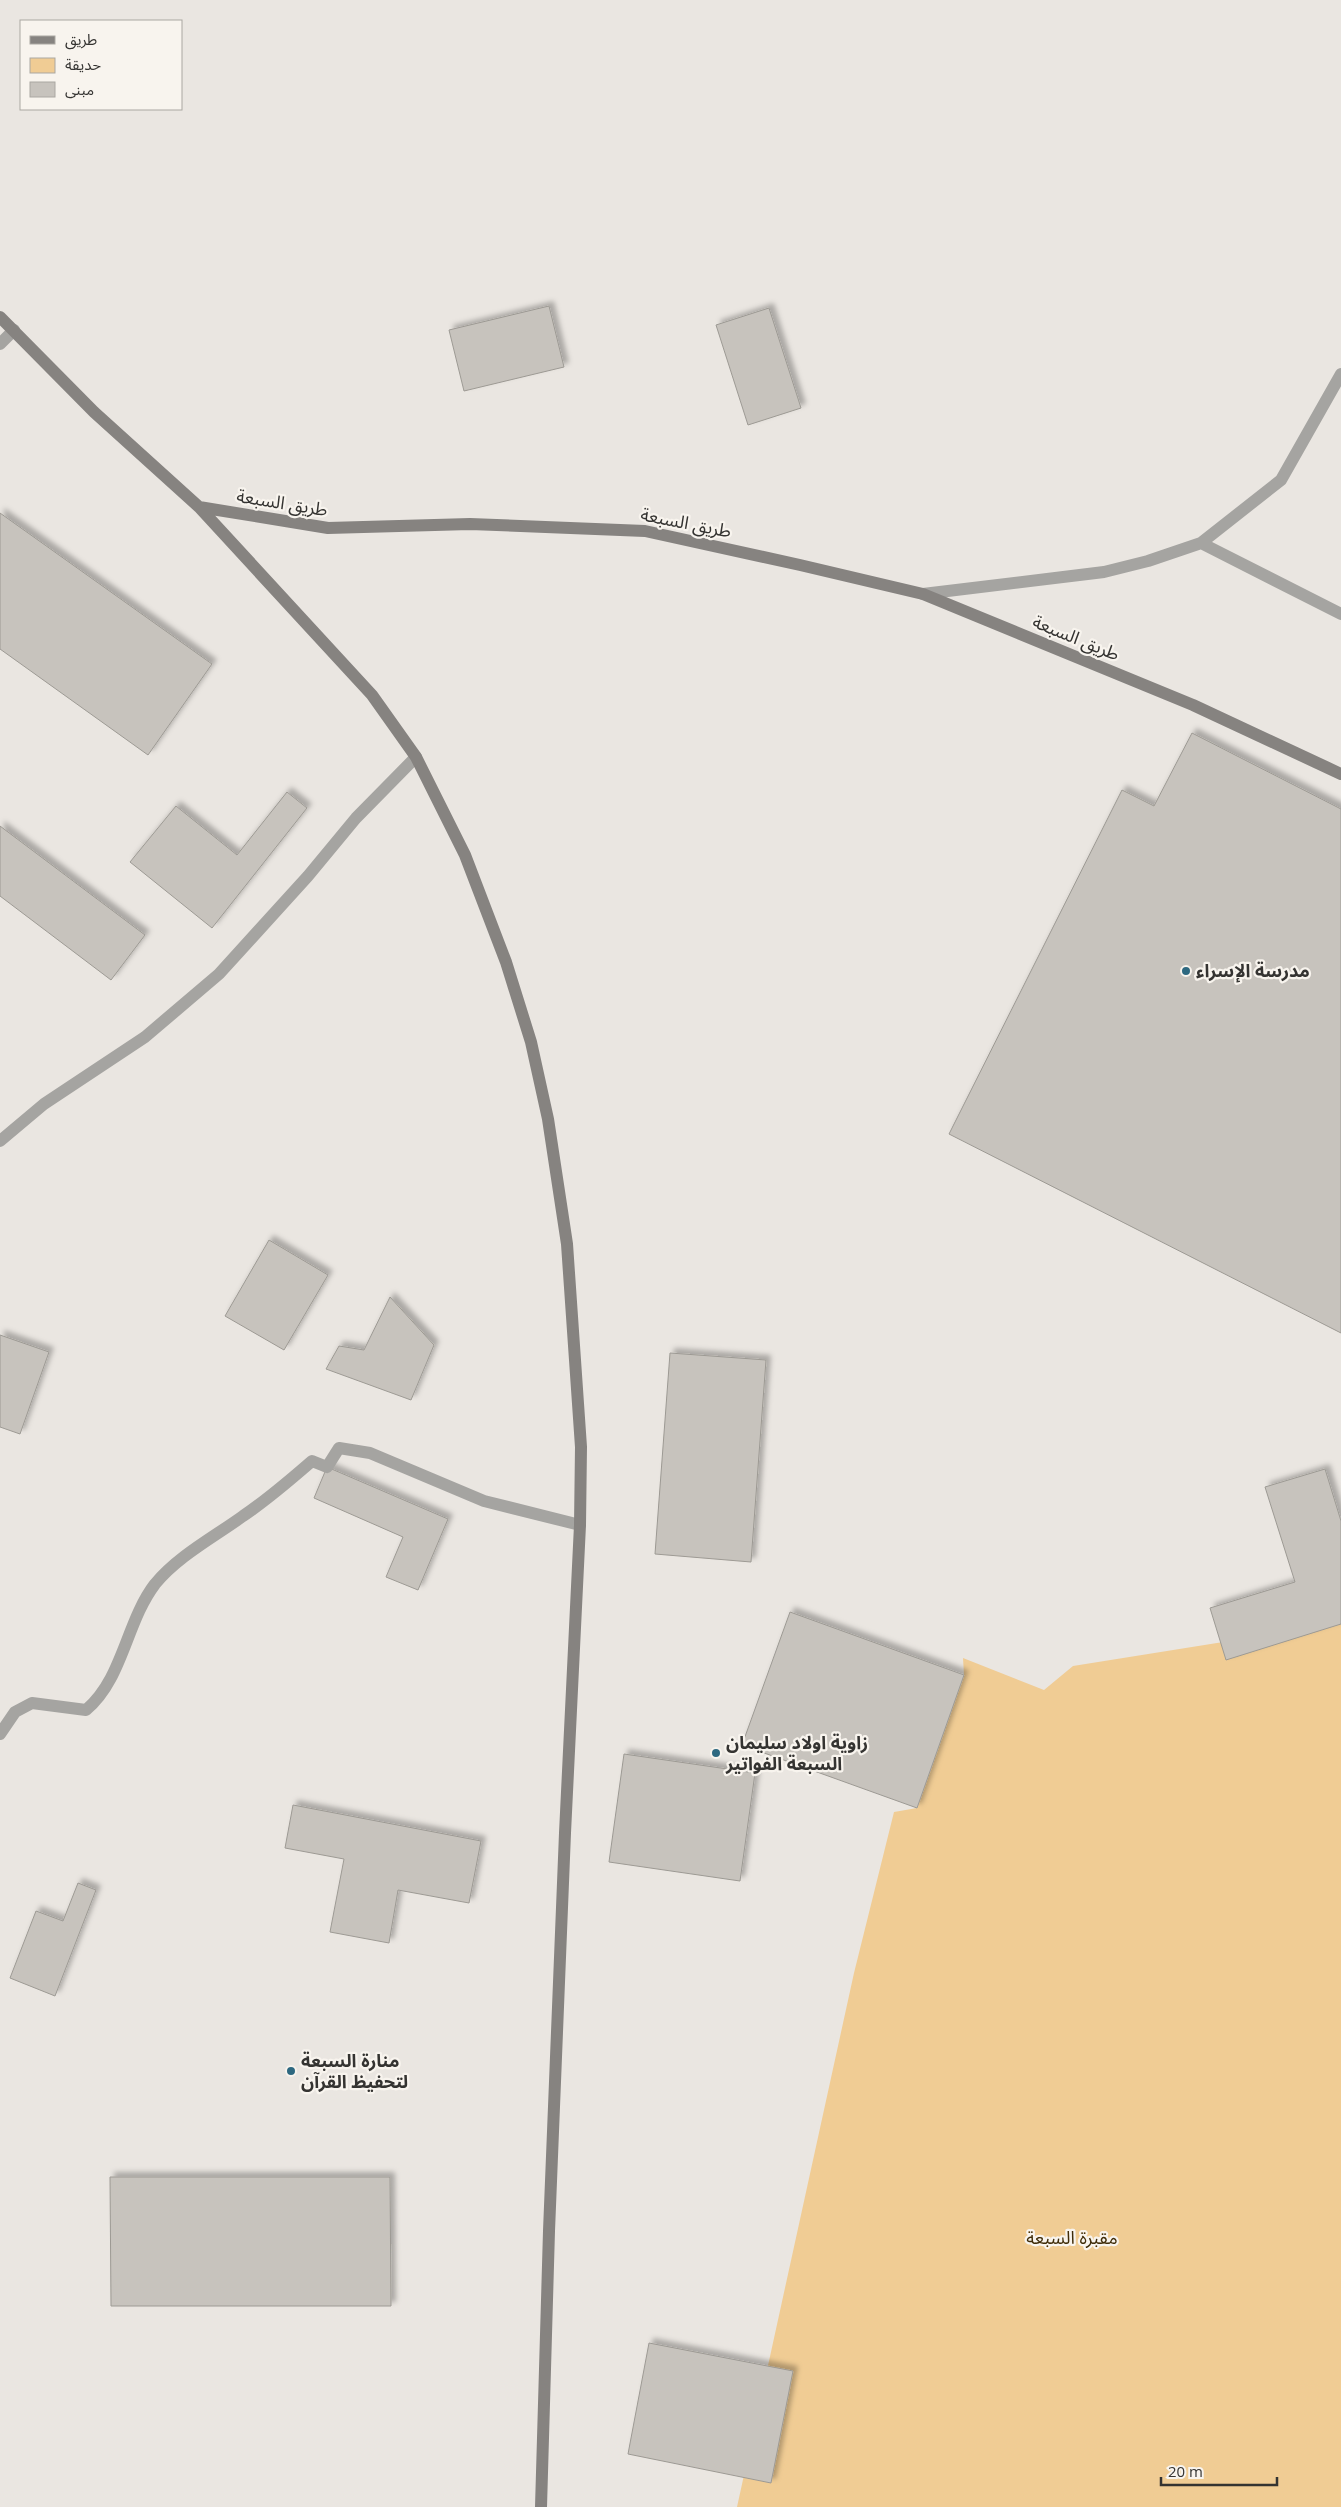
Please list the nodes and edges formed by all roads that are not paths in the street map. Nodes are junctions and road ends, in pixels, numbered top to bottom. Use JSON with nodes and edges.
{"nodes":[{"id":1,"x":0,"y":317,"type":"edge"},
{"id":2,"x":14,"y":330,"type":"junction"},
{"id":3,"x":0,"y":344,"type":"edge"},
{"id":4,"x":1341,"y":374,"type":"edge"},
{"id":5,"x":200,"y":507,"type":"junction"},
{"id":6,"x":1201,"y":543,"type":"junction"},
{"id":7,"x":923,"y":594,"type":"junction"},
{"id":8,"x":1341,"y":614,"type":"edge"},
{"id":9,"x":416,"y":757,"type":"junction"},
{"id":10,"x":1341,"y":774,"type":"edge"},
{"id":11,"x":0,"y":1141,"type":"edge"},
{"id":12,"x":580,"y":1525,"type":"junction"},
{"id":13,"x":0,"y":1734,"type":"edge"},
{"id":14,"x":541,"y":2507,"type":"edge"}],
"edges":[{"from":1,"to":2,"type":"street"},
{"from":2,"to":3,"type":"street"},
{"from":2,"to":5,"type":"street"},
{"from":4,"to":6,"type":"street"},
{"from":5,"to":7,"type":"street","name":"طريق السبعة"},
{"from":5,"to":9,"type":"street"},
{"from":6,"to":7,"type":"street"},
{"from":6,"to":8,"type":"street"},
{"from":7,"to":10,"type":"street","name":"طريق السبعة"},
{"from":9,"to":11,"type":"street"},
{"from":9,"to":12,"type":"street"},
{"from":12,"to":13,"type":"street"},
{"from":12,"to":14,"type":"street"}]}
